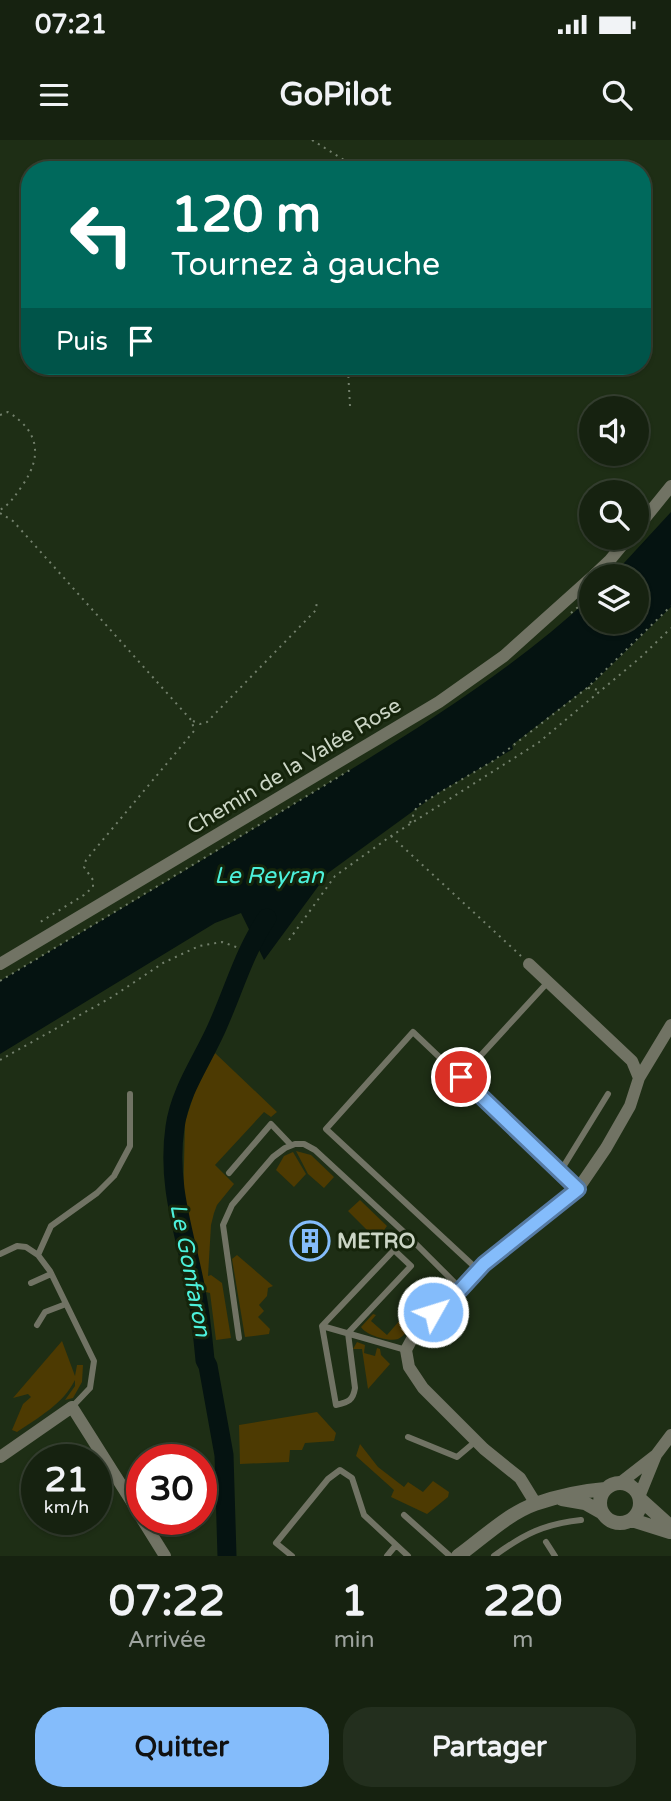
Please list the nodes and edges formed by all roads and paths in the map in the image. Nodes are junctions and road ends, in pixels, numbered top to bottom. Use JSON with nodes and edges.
{"nodes":[{"id":1,"x":312,"y":140,"type":"edge"},
{"id":2,"x":346,"y":161,"type":"edge"},
{"id":3,"x":348,"y":375,"type":"edge"},
{"id":4,"x":350,"y":406,"type":"dead end"},
{"id":5,"x":0,"y":415,"type":"edge"},
{"id":6,"x":671,"y":486,"type":"edge"},
{"id":7,"x":0,"y":512,"type":"edge"},
{"id":8,"x":649,"y":513,"type":"edge"},
{"id":9,"x":619,"y":550,"type":"edge"},
{"id":10,"x":607,"y":564,"type":"edge"},
{"id":11,"x":579,"y":589,"type":"edge"},
{"id":12,"x":317,"y":600,"type":"dead end"},
{"id":13,"x":671,"y":606,"type":"edge"},
{"id":14,"x":671,"y":628,"type":"edge"},
{"id":15,"x":587,"y":688,"type":"junction"},
{"id":16,"x":601,"y":690,"type":"junction"},
{"id":17,"x":192,"y":721,"type":"junction"},
{"id":18,"x":410,"y":824,"type":"junction"},
{"id":19,"x":391,"y":835,"type":"junction"},
{"id":20,"x":37,"y":924,"type":"dead end"},
{"id":21,"x":289,"y":940,"type":"dead end"},
{"id":22,"x":239,"y":948,"type":"dead end"},
{"id":23,"x":0,"y":964,"type":"edge"},
{"id":24,"x":529,"y":964,"type":"joint"},
{"id":25,"x":548,"y":982,"type":"junction"},
{"id":26,"x":671,"y":1025,"type":"edge"},
{"id":27,"x":0,"y":1060,"type":"edge"},
{"id":28,"x":461,"y":1077,"type":"junction"},
{"id":29,"x":639,"y":1078,"type":"junction"},
{"id":30,"x":130,"y":1094,"type":"dead end"},
{"id":31,"x":608,"y":1094,"type":"dead end"},
{"id":32,"x":292,"y":1145,"type":"junction"},
{"id":33,"x":560,"y":1172,"type":"junction"},
{"id":34,"x":229,"y":1173,"type":"dead end"},
{"id":35,"x":578,"y":1189,"type":"junction"},
{"id":36,"x":0,"y":1254,"type":"edge"},
{"id":37,"x":38,"y":1255,"type":"junction"},
{"id":38,"x":478,"y":1270,"type":"junction"},
{"id":39,"x":51,"y":1274,"type":"junction"},
{"id":40,"x":31,"y":1283,"type":"dead end"},
{"id":41,"x":461,"y":1289,"type":"junction"},
{"id":42,"x":66,"y":1304,"type":"junction"},
{"id":43,"x":37,"y":1325,"type":"dead end"},
{"id":44,"x":322,"y":1326,"type":"junction"},
{"id":45,"x":348,"y":1333,"type":"junction"},
{"id":46,"x":239,"y":1338,"type":"dead end"},
{"id":47,"x":406,"y":1350,"type":"junction"},
{"id":48,"x":72,"y":1407,"type":"junction"},
{"id":49,"x":671,"y":1435,"type":"edge"},
{"id":50,"x":408,"y":1437,"type":"dead end"},
{"id":51,"x":476,"y":1441,"type":"junction"},
{"id":52,"x":656,"y":1455,"type":"junction"},
{"id":53,"x":0,"y":1457,"type":"edge"},
{"id":54,"x":620,"y":1483,"type":"junction"},
{"id":55,"x":605,"y":1489,"type":"junction"},
{"id":56,"x":126,"y":1493,"type":"edge"},
{"id":57,"x":640,"y":1498,"type":"junction"},
{"id":58,"x":557,"y":1499,"type":"junction"},
{"id":59,"x":536,"y":1504,"type":"junction"},
{"id":60,"x":601,"y":1512,"type":"junction"},
{"id":61,"x":404,"y":1516,"type":"dead end"},
{"id":62,"x":581,"y":1520,"type":"dead end"},
{"id":63,"x":632,"y":1520,"type":"junction"},
{"id":64,"x":671,"y":1527,"type":"edge"},
{"id":65,"x":671,"y":1533,"type":"edge"},
{"id":66,"x":152,"y":1535,"type":"edge"},
{"id":67,"x":546,"y":1542,"type":"dead end"},
{"id":68,"x":396,"y":1545,"type":"junction"},
{"id":69,"x":465,"y":1554,"type":"edge"},
{"id":70,"x":165,"y":1556,"type":"edge"},
{"id":71,"x":292,"y":1556,"type":"edge"},
{"id":72,"x":387,"y":1556,"type":"edge"},
{"id":73,"x":408,"y":1556,"type":"edge"},
{"id":74,"x":450,"y":1556,"type":"edge"},
{"id":75,"x":494,"y":1556,"type":"edge"},
{"id":76,"x":555,"y":1556,"type":"edge"}],
"edges":[{"from":1,"to":2,"type":"path"},
{"from":3,"to":4,"type":"path"},
{"from":5,"to":7,"type":"path"},
{"from":6,"to":8,"type":"street"},
{"from":7,"to":17,"type":"path"},
{"from":9,"to":10,"type":"street","name":"Chemin de la Valée Rose"},
{"from":11,"to":23,"type":"street","name":"Chemin de la Valée Rose"},
{"from":12,"to":17,"type":"path"},
{"from":13,"to":15,"type":"path"},
{"from":14,"to":16,"type":"path"},
{"from":15,"to":16,"type":"path"},
{"from":15,"to":18,"type":"path"},
{"from":16,"to":18,"type":"path"},
{"from":17,"to":20,"type":"path"},
{"from":18,"to":19,"type":"path"},
{"from":19,"to":21,"type":"path"},
{"from":19,"to":24,"type":"path"},
{"from":22,"to":27,"type":"path"},
{"from":24,"to":25,"type":"street"},
{"from":25,"to":28,"type":"lane"},
{"from":25,"to":29,"type":"street"},
{"from":26,"to":29,"type":"street"},
{"from":28,"to":33,"type":"lane"},
{"from":28,"to":38,"type":"lane"},
{"from":29,"to":35,"type":"street"},
{"from":30,"to":37,"type":"lane"},
{"from":31,"to":33,"type":"lane"},
{"from":32,"to":34,"type":"lane"},
{"from":32,"to":41,"type":"lane"},
{"from":32,"to":46,"type":"lane"},
{"from":33,"to":35,"type":"lane"},
{"from":35,"to":38,"type":"street"},
{"from":36,"to":37,"type":"lane"},
{"from":37,"to":39,"type":"lane"},
{"from":38,"to":41,"type":"street"},
{"from":39,"to":40,"type":"lane"},
{"from":39,"to":42,"type":"lane"},
{"from":41,"to":47,"type":"street"},
{"from":42,"to":43,"type":"lane"},
{"from":42,"to":48,"type":"lane"},
{"from":44,"to":45,"type":"lane"},
{"from":44,"to":45,"type":"lane"},
{"from":44,"to":45,"type":"lane"},
{"from":45,"to":47,"type":"lane"},
{"from":47,"to":51,"type":"street"},
{"from":48,"to":53,"type":"street"},
{"from":48,"to":56,"type":"street"},
{"from":49,"to":52,"type":"street"},
{"from":50,"to":51,"type":"lane"},
{"from":51,"to":59,"type":"street"},
{"from":52,"to":54,"type":"street"},
{"from":52,"to":57,"type":"street"},
{"from":54,"to":55,"type":"street"},
{"from":54,"to":57,"type":"street"},
{"from":55,"to":58,"type":"street"},
{"from":55,"to":60,"type":"street"},
{"from":57,"to":63,"type":"street"},
{"from":57,"to":64,"type":"street"},
{"from":58,"to":59,"type":"street"},
{"from":58,"to":60,"type":"street"},
{"from":59,"to":69,"type":"street"},
{"from":60,"to":63,"type":"street"},
{"from":61,"to":74,"type":"lane"},
{"from":62,"to":75,"type":"lane"},
{"from":63,"to":65,"type":"street"},
{"from":66,"to":70,"type":"street"},
{"from":67,"to":76,"type":"lane"},
{"from":68,"to":71,"type":"lane"},
{"from":68,"to":72,"type":"lane"},
{"from":68,"to":73,"type":"lane"}]}
